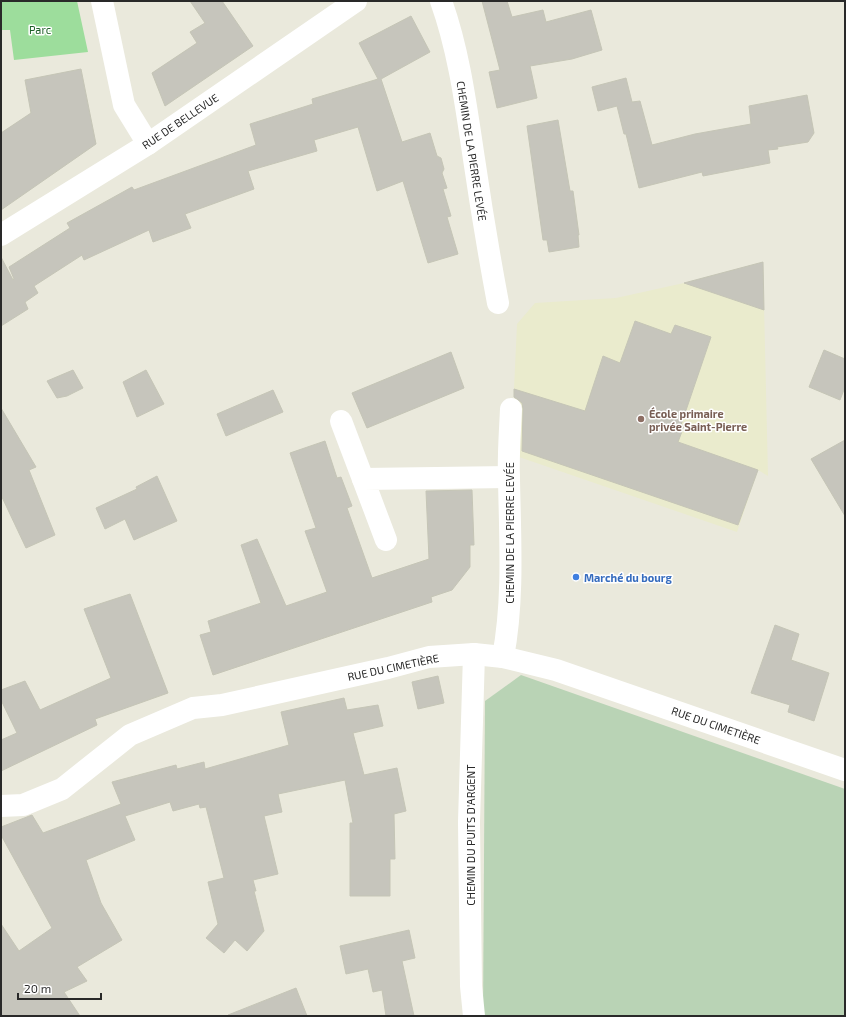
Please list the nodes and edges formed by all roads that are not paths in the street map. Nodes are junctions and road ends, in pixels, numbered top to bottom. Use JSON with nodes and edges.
{"nodes":[{"id":1,"x":102,"y":1,"type":"edge"},
{"id":2,"x":356,"y":1,"type":"edge"},
{"id":3,"x":441,"y":1,"type":"edge"},
{"id":4,"x":148,"y":144,"type":"junction"},
{"id":5,"x":1,"y":235,"type":"edge"},
{"id":6,"x":498,"y":303,"type":"dead end"},
{"id":7,"x":511,"y":409,"type":"dead end"},
{"id":8,"x":341,"y":421,"type":"dead end"},
{"id":9,"x":509,"y":477,"type":"junction"},
{"id":10,"x":363,"y":479,"type":"junction"},
{"id":11,"x":386,"y":540,"type":"dead end"},
{"id":12,"x":474,"y":654,"type":"junction"},
{"id":13,"x":503,"y":657,"type":"junction"},
{"id":14,"x":845,"y":770,"type":"edge"},
{"id":15,"x":1,"y":806,"type":"edge"},
{"id":16,"x":474,"y":1016,"type":"edge"}],
"edges":[{"from":1,"to":4,"type":"street"},
{"from":2,"to":4,"type":"street","name":"RUE DE BELLEVUE"},
{"from":3,"to":6,"type":"street","name":"CHEMIN DE LA PIERRE LEVÉE"},
{"from":4,"to":5,"type":"street","name":"RUE DE BELLEVUE"},
{"from":7,"to":9,"type":"street","name":"CHEMIN DE LA PIERRE LEVÉE"},
{"from":8,"to":10,"type":"street"},
{"from":9,"to":10,"type":"street"},
{"from":9,"to":13,"type":"street","name":"CHEMIN DE LA PIERRE LEVÉE"},
{"from":10,"to":11,"type":"street"},
{"from":12,"to":13,"type":"street","name":"RUE DU CIMETIÈRE"},
{"from":12,"to":15,"type":"street","name":"RUE DU CIMETIÈRE"},
{"from":12,"to":16,"type":"street","name":"CHEMIN DU PUITS D'ARGENT"},
{"from":13,"to":14,"type":"street","name":"RUE DU CIMETIÈRE"}]}
